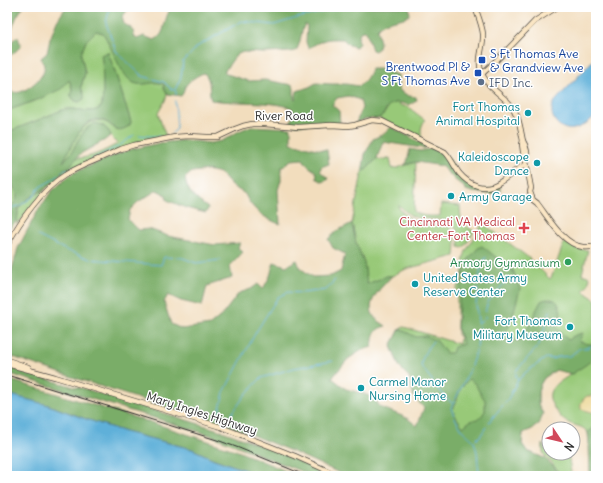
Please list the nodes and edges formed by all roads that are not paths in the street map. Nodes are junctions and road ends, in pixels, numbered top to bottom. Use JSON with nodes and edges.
{"nodes":[{"id":1,"x":475,"y":7,"type":"edge"},
{"id":2,"x":557,"y":7,"type":"edge"},
{"id":3,"x":482,"y":74,"type":"junction"},
{"id":4,"x":526,"y":163,"type":"junction"},
{"id":5,"x":7,"y":245,"type":"edge"},
{"id":6,"x":596,"y":246,"type":"edge"},
{"id":7,"x":7,"y":360,"type":"edge"},
{"id":8,"x":7,"y":364,"type":"edge"},
{"id":9,"x":56,"y":377,"type":"junction"},
{"id":10,"x":340,"y":476,"type":"edge"}],
"edges":[{"from":1,"to":3,"type":"street"},
{"from":2,"to":3,"type":"street"},
{"from":3,"to":4,"type":"street"},
{"from":4,"to":5,"type":"street","name":"River Road"},
{"from":4,"to":6,"type":"street"},
{"from":7,"to":9,"type":"street","name":"Mary Ingles Highway"},
{"from":8,"to":9,"type":"street","name":"Mary Ingles Highway"},
{"from":9,"to":10,"type":"street","name":"Mary Ingles Highway"}]}
